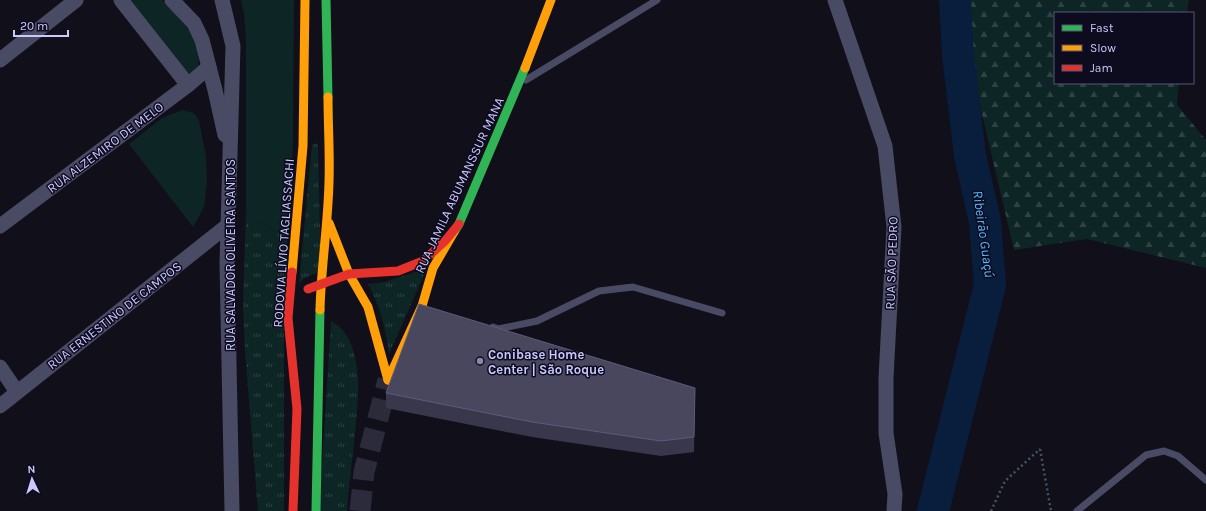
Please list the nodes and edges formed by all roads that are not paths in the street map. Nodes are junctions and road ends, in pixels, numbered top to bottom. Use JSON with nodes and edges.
{"nodes":[{"id":1,"x":76,"y":0,"type":"edge"},
{"id":2,"x":121,"y":0,"type":"edge"},
{"id":3,"x":172,"y":0,"type":"edge"},
{"id":4,"x":222,"y":0,"type":"edge"},
{"id":5,"x":305,"y":0,"type":"edge"},
{"id":6,"x":326,"y":0,"type":"edge"},
{"id":7,"x":551,"y":0,"type":"edge"},
{"id":8,"x":658,"y":0,"type":"edge"},
{"id":9,"x":835,"y":0,"type":"edge"},
{"id":10,"x":0,"y":60,"type":"edge"},
{"id":11,"x":209,"y":67,"type":"junction"},
{"id":12,"x":188,"y":84,"type":"junction"},
{"id":13,"x":519,"y":84,"type":"junction"},
{"id":14,"x":230,"y":158,"type":"junction"},
{"id":15,"x":328,"y":220,"type":"junction"},
{"id":16,"x":459,"y":224,"type":"junction"},
{"id":17,"x":228,"y":225,"type":"junction"},
{"id":18,"x":0,"y":226,"type":"edge"},
{"id":19,"x":349,"y":274,"type":"junction"},
{"id":20,"x":321,"y":284,"type":"junction"},
{"id":21,"x":722,"y":313,"type":"dead end"},
{"id":22,"x":288,"y":318,"type":"junction"},
{"id":23,"x":484,"y":325,"type":"edge"},
{"id":24,"x":0,"y":367,"type":"edge"},
{"id":25,"x":18,"y":392,"type":"junction"},
{"id":26,"x":0,"y":406,"type":"edge"},
{"id":27,"x":1206,"y":480,"type":"edge"},
{"id":28,"x":232,"y":511,"type":"edge"},
{"id":29,"x":293,"y":511,"type":"edge"},
{"id":30,"x":316,"y":511,"type":"edge"},
{"id":31,"x":894,"y":511,"type":"edge"},
{"id":32,"x":1077,"y":511,"type":"edge"}],
"edges":[{"from":1,"to":10,"type":"street"},
{"from":2,"to":12,"type":"street"},
{"from":3,"to":11,"type":"street"},
{"from":4,"to":14,"type":"street","name":"RUA SALVADOR OLIVEIRA SANTOS"},
{"from":5,"to":22,"type":"main road","name":"RODOVIA LÍVIO TAGLIASSACHI"},
{"from":6,"to":15,"type":"main road"},
{"from":7,"to":13,"type":"main road","name":"RUA JAMILA ABUMANSSUR MANA"},
{"from":8,"to":13,"type":"lane"},
{"from":9,"to":31,"type":"street","name":"RUA SÃO PEDRO"},
{"from":11,"to":12,"type":"street","name":"RUA ALZEMIRO DE MELO"},
{"from":11,"to":14,"type":"street"},
{"from":12,"to":18,"type":"street","name":"RUA ALZEMIRO DE MELO"},
{"from":13,"to":16,"type":"main road","name":"RUA JAMILA ABUMANSSUR MANA"},
{"from":14,"to":17,"type":"street","name":"RUA SALVADOR OLIVEIRA SANTOS"},
{"from":15,"to":19,"type":"main road"},
{"from":15,"to":20,"type":"main road"},
{"from":16,"to":19,"type":"main road"},
{"from":16,"to":19,"type":"main road","name":"RUA JAMILA ABUMANSSUR MANA"},
{"from":17,"to":25,"type":"street","name":"RUA ERNESTINO DE CAMPOS"},
{"from":17,"to":28,"type":"street","name":"RUA SALVADOR OLIVEIRA SANTOS"},
{"from":19,"to":20,"type":"main road"},
{"from":20,"to":22,"type":"main road"},
{"from":20,"to":30,"type":"main road"},
{"from":21,"to":23,"type":"lane"},
{"from":22,"to":29,"type":"main road","name":"RODOVIA LÍVIO TAGLIASSACHI"},
{"from":24,"to":25,"type":"street"},
{"from":25,"to":26,"type":"street","name":"RUA ERNESTINO DE CAMPOS"},
{"from":27,"to":32,"type":"lane"}]}
